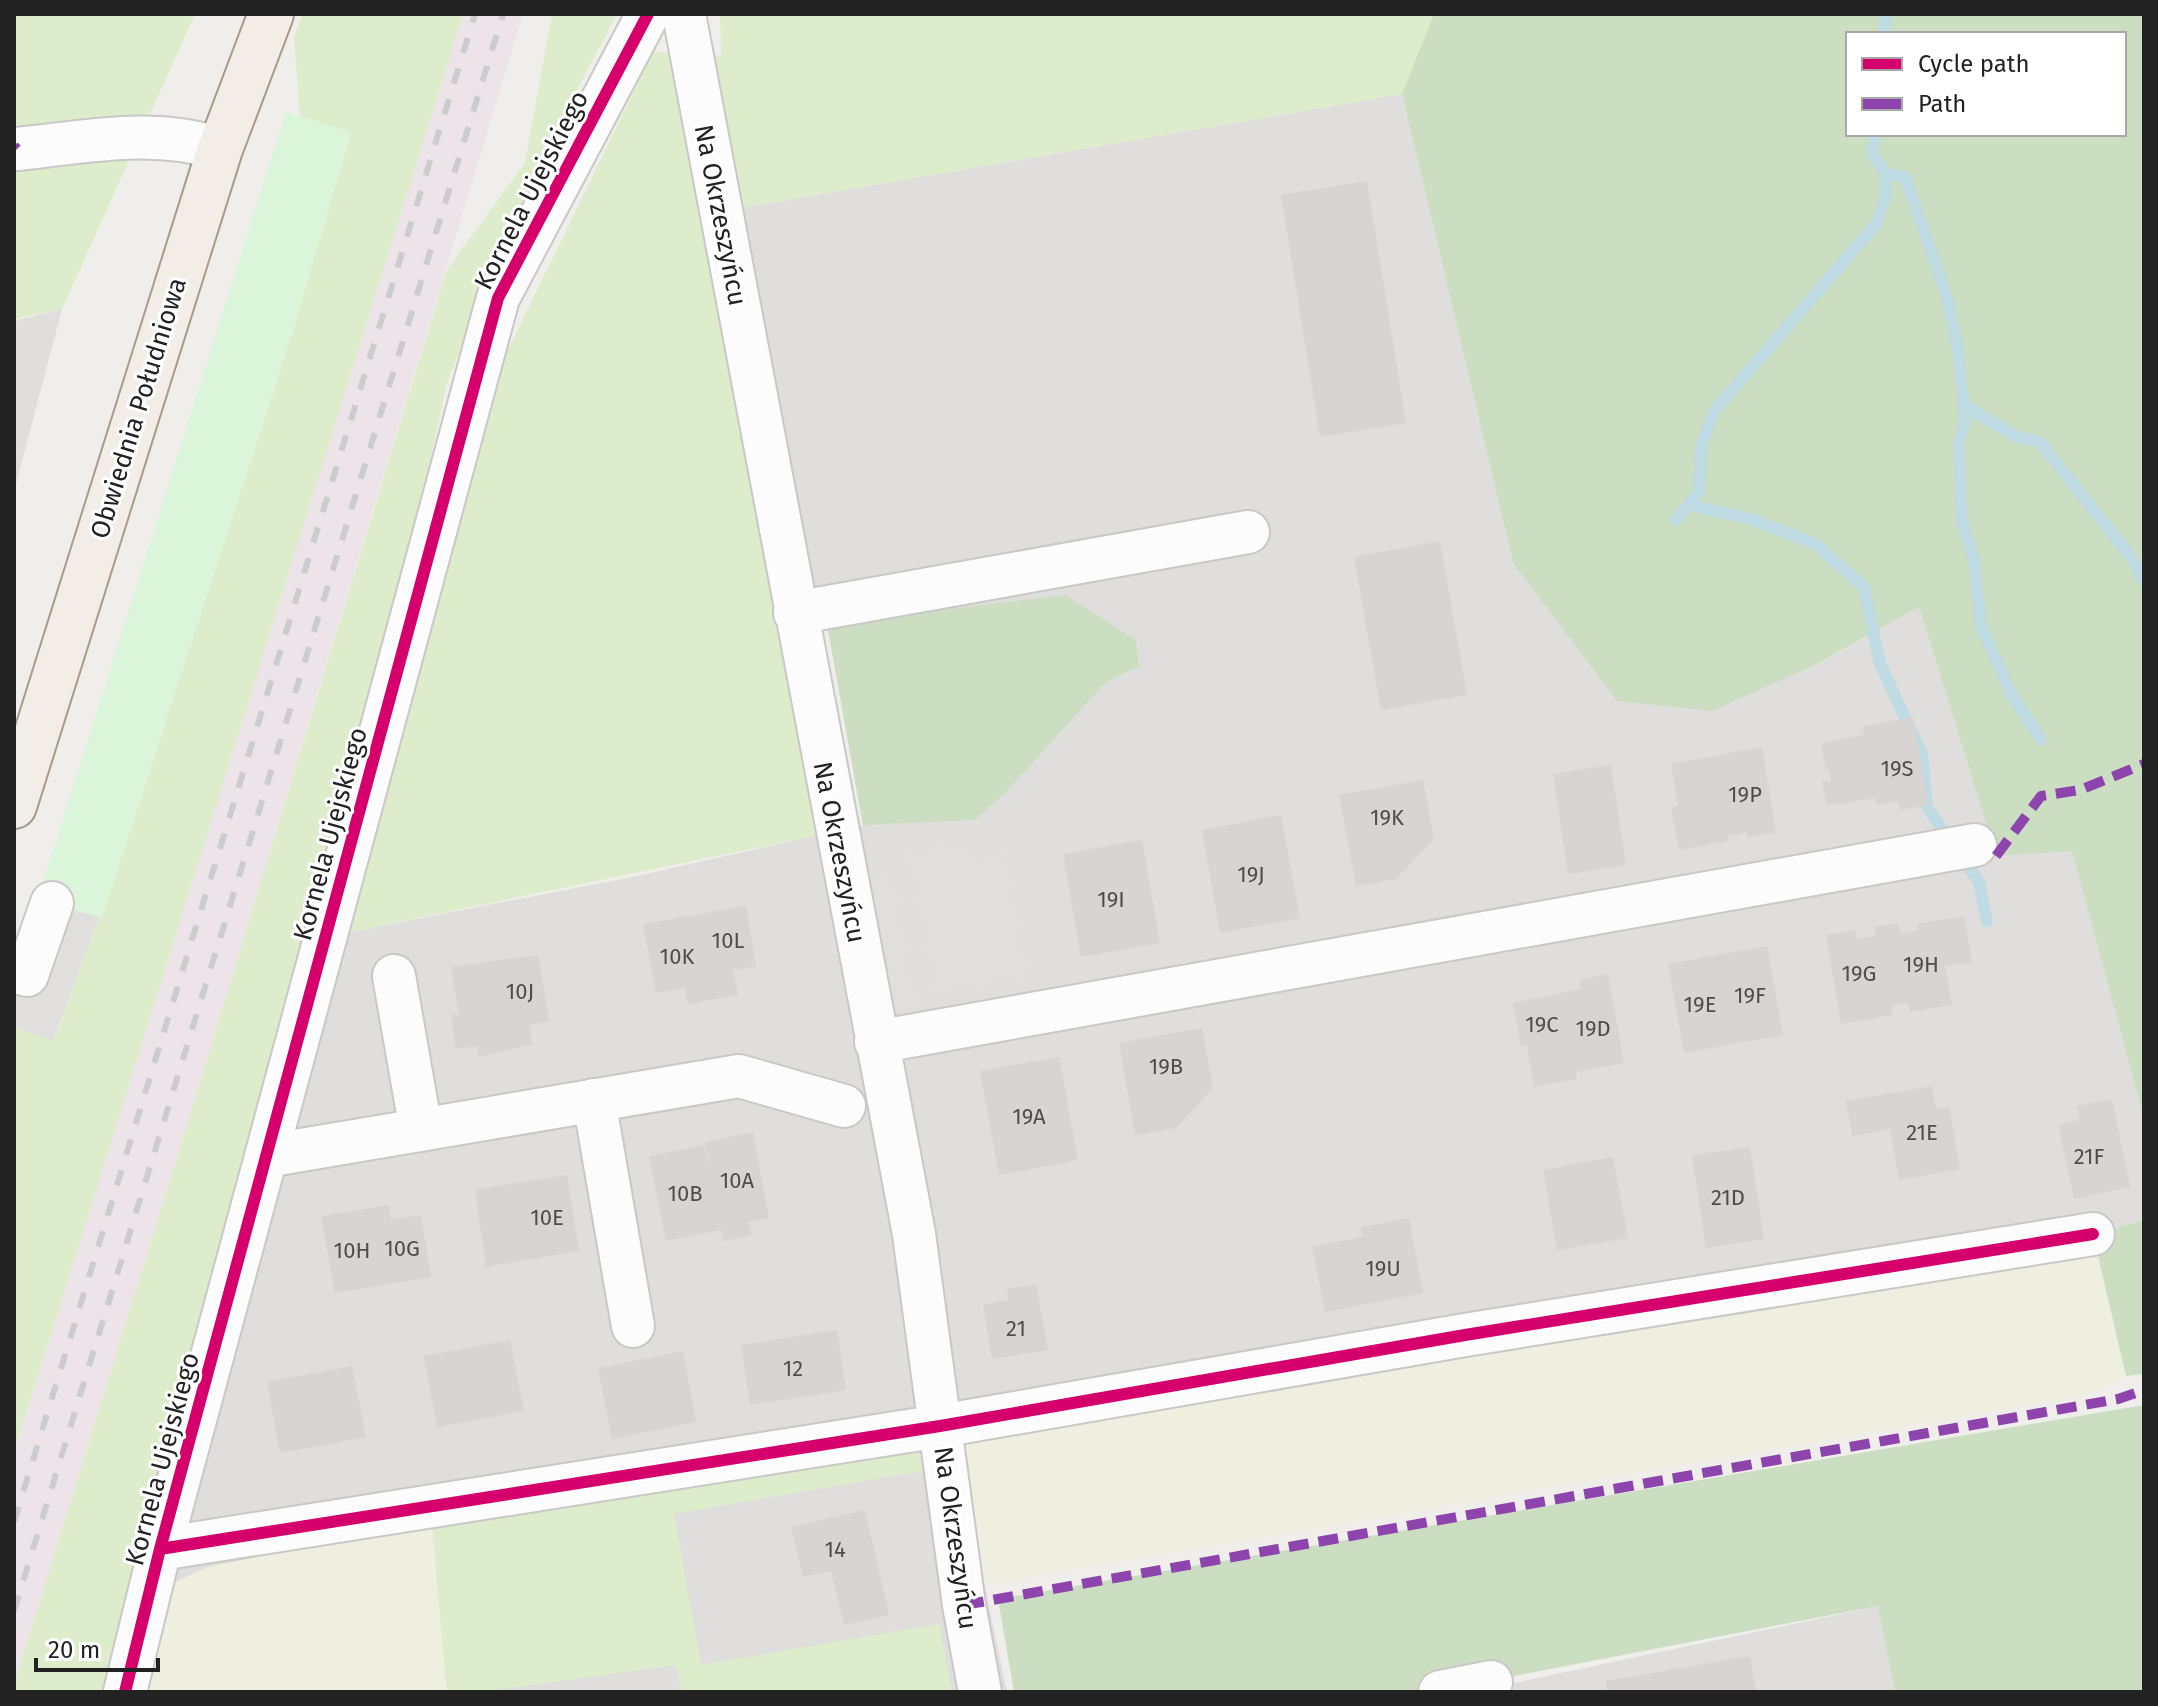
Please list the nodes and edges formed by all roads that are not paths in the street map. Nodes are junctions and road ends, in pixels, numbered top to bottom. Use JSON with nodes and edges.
{"nodes":[{"id":1,"x":271,"y":14,"type":"edge"},
{"id":2,"x":648,"y":14,"type":"edge"},
{"id":3,"x":684,"y":14,"type":"edge"},
{"id":4,"x":17,"y":149,"type":"dead end"},
{"id":5,"x":220,"y":149,"type":"junction"},
{"id":6,"x":1248,"y":532,"type":"dead end"},
{"id":7,"x":795,"y":613,"type":"junction"},
{"id":8,"x":14,"y":806,"type":"edge"},
{"id":9,"x":1975,"y":845,"type":"dead end"},
{"id":10,"x":52,"y":903,"type":"dead end"},
{"id":11,"x":14,"y":971,"type":"edge"},
{"id":12,"x":394,"y":976,"type":"dead end"},
{"id":13,"x":876,"y":1042,"type":"junction"},
{"id":14,"x":594,"y":1100,"type":"junction"},
{"id":15,"x":844,"y":1106,"type":"dead end"},
{"id":16,"x":421,"y":1130,"type":"junction"},
{"id":17,"x":266,"y":1156,"type":"junction"},
{"id":18,"x":2093,"y":1234,"type":"dead end"},
{"id":19,"x":633,"y":1326,"type":"dead end"},
{"id":20,"x":940,"y":1426,"type":"junction"},
{"id":21,"x":160,"y":1549,"type":"junction"},
{"id":22,"x":1491,"y":1682,"type":"dead end"},
{"id":23,"x":125,"y":1692,"type":"edge"},
{"id":24,"x":980,"y":1692,"type":"edge"},
{"id":25,"x":1440,"y":1692,"type":"edge"}],
"edges":[{"from":1,"to":5,"type":"main road","name":"Obwiednia Południowa"},
{"from":2,"to":17,"type":"street","name":"Kornela Ujejskiego"},
{"from":3,"to":7,"type":"street","name":"Na Okrzeszyńcu"},
{"from":4,"to":5,"type":"street"},
{"from":5,"to":8,"type":"main road","name":"Obwiednia Południowa"},
{"from":6,"to":7,"type":"street"},
{"from":7,"to":13,"type":"street","name":"Na Okrzeszyńcu"},
{"from":9,"to":13,"type":"street"},
{"from":10,"to":11,"type":"street"},
{"from":12,"to":16,"type":"street"},
{"from":13,"to":20,"type":"street","name":"Na Okrzeszyńcu"},
{"from":14,"to":15,"type":"street"},
{"from":14,"to":16,"type":"street"},
{"from":14,"to":19,"type":"street"},
{"from":16,"to":17,"type":"street"},
{"from":17,"to":21,"type":"street","name":"Kornela Ujejskiego"},
{"from":18,"to":20,"type":"street"},
{"from":20,"to":21,"type":"street"},
{"from":20,"to":24,"type":"street","name":"Na Okrzeszyńcu"},
{"from":21,"to":23,"type":"street","name":"Kornela Ujejskiego"},
{"from":22,"to":25,"type":"street"}]}
